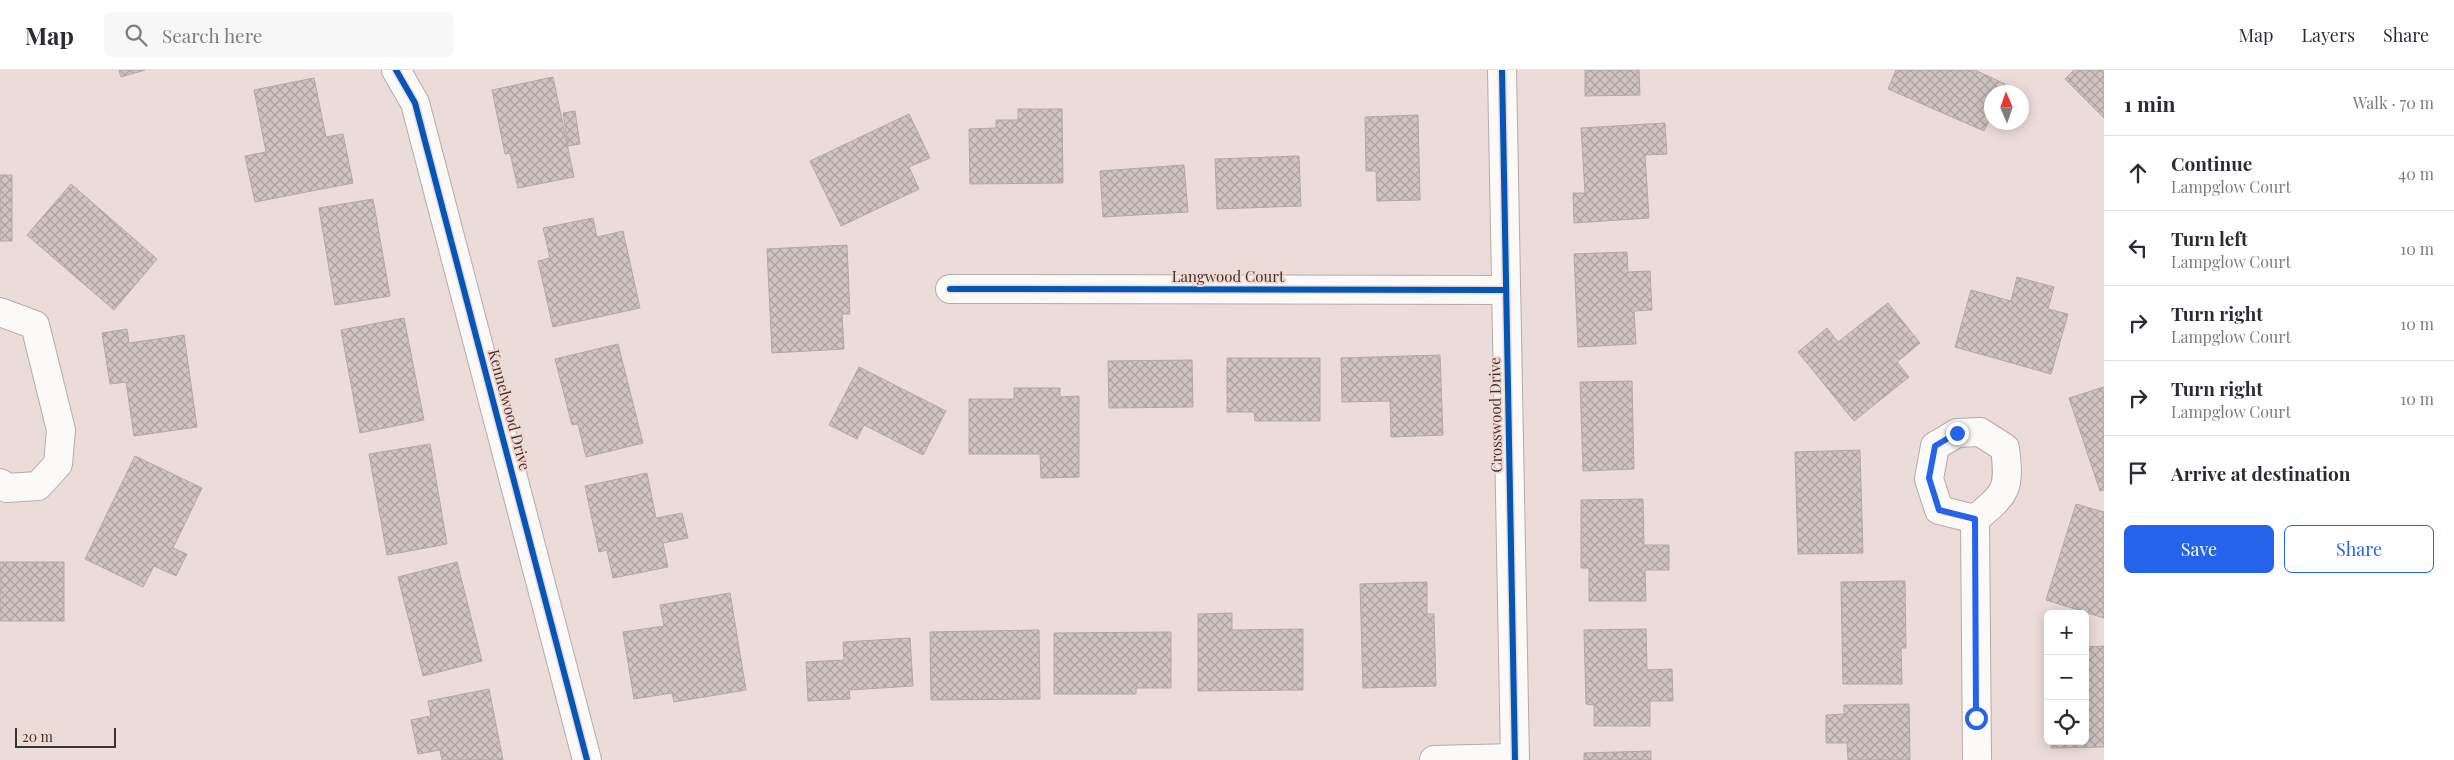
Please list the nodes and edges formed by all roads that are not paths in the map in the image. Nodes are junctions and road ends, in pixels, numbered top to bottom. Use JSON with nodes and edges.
{"nodes":[{"id":1,"x":396,"y":70,"type":"edge"},
{"id":2,"x":1502,"y":70,"type":"edge"},
{"id":3,"x":950,"y":289,"type":"dead end"},
{"id":4,"x":1506,"y":290,"type":"junction"},
{"id":5,"x":0,"y":312,"type":"edge"},
{"id":6,"x":0,"y":483,"type":"edge"},
{"id":7,"x":1975,"y":519,"type":"dead end"},
{"id":8,"x":1515,"y":759,"type":"edge"},
{"id":9,"x":588,"y":760,"type":"edge"},
{"id":10,"x":1434,"y":760,"type":"edge"},
{"id":11,"x":1977,"y":760,"type":"edge"}],
"edges":[{"from":1,"to":9,"type":"street","name":"Kennelwood Drive"},
{"from":2,"to":4,"type":"street","name":"Crosswood Drive"},
{"from":3,"to":4,"type":"street","name":"Langwood Court"},
{"from":4,"to":8,"type":"street","name":"Crosswood Drive"},
{"from":5,"to":6,"type":"street"},
{"from":7,"to":11,"type":"street"},
{"from":8,"to":10,"type":"street"}]}
